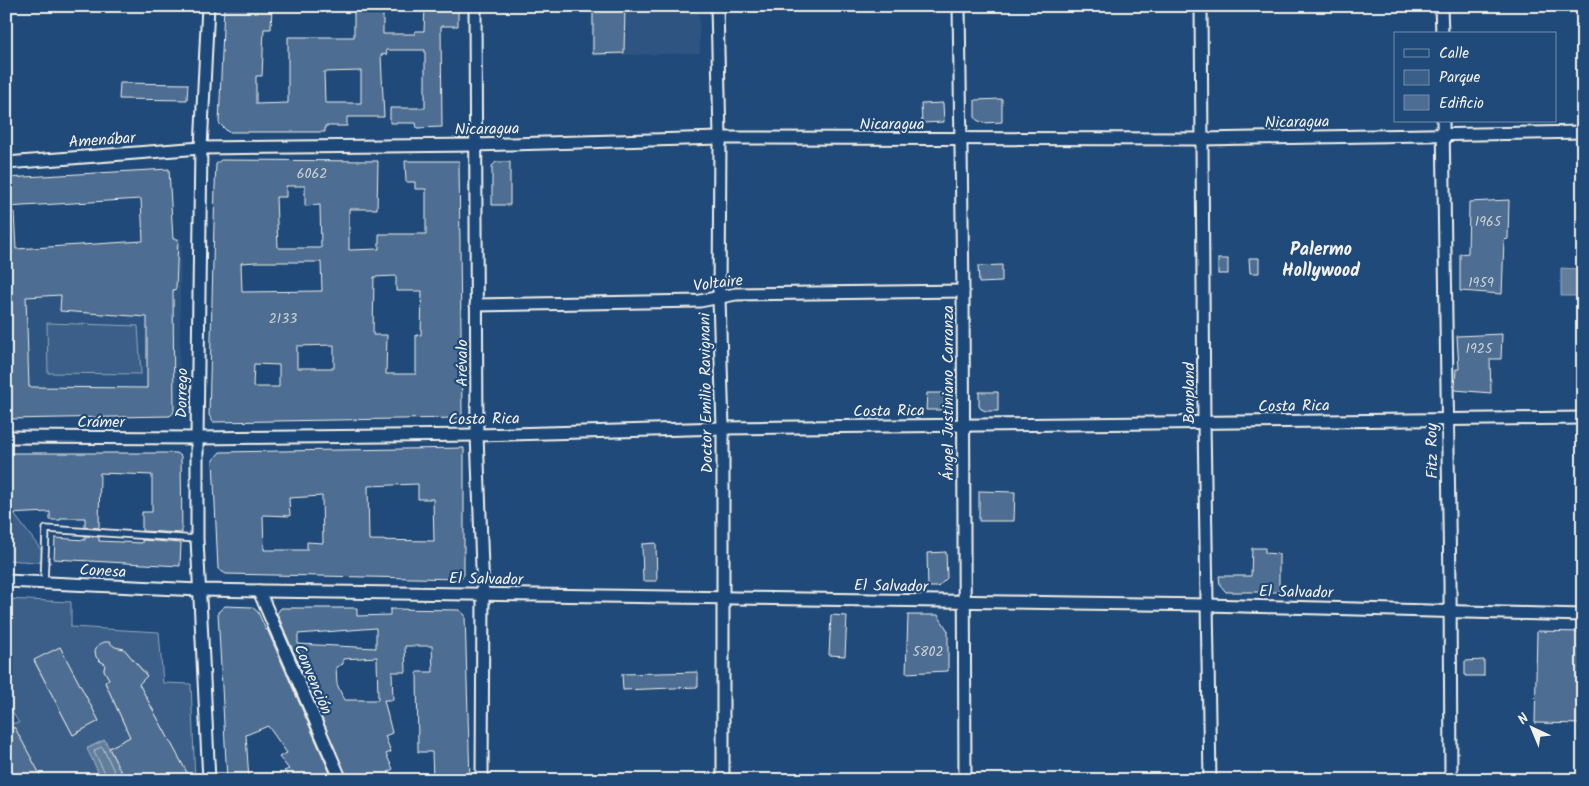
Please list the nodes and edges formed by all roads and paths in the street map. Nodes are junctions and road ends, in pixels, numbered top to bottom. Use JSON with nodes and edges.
{"nodes":[{"id":1,"x":208,"y":6,"type":"edge"},
{"id":2,"x":474,"y":6,"type":"edge"},
{"id":3,"x":717,"y":6,"type":"edge"},
{"id":4,"x":959,"y":6,"type":"edge"},
{"id":5,"x":1202,"y":6,"type":"edge"},
{"id":6,"x":1441,"y":6,"type":"edge"},
{"id":7,"x":1442,"y":32,"type":"edge"},
{"id":8,"x":1442,"y":122,"type":"edge"},
{"id":9,"x":1583,"y":132,"type":"edge"},
{"id":10,"x":1443,"y":136,"type":"junction"},
{"id":11,"x":720,"y":138,"type":"junction"},
{"id":12,"x":960,"y":139,"type":"junction"},
{"id":13,"x":1203,"y":139,"type":"junction"},
{"id":14,"x":475,"y":145,"type":"junction"},
{"id":15,"x":201,"y":148,"type":"junction"},
{"id":16,"x":6,"y":163,"type":"edge"},
{"id":17,"x":963,"y":291,"type":"junction"},
{"id":18,"x":719,"y":298,"type":"junction"},
{"id":19,"x":476,"y":305,"type":"junction"},
{"id":20,"x":1583,"y":418,"type":"edge"},
{"id":21,"x":1447,"y":419,"type":"junction"},
{"id":22,"x":1204,"y":423,"type":"junction"},
{"id":23,"x":962,"y":426,"type":"junction"},
{"id":24,"x":723,"y":428,"type":"junction"},
{"id":25,"x":477,"y":434,"type":"junction"},
{"id":26,"x":6,"y":437,"type":"edge"},
{"id":27,"x":197,"y":438,"type":"junction"},
{"id":28,"x":197,"y":539,"type":"junction"},
{"id":29,"x":6,"y":581,"type":"edge"},
{"id":30,"x":44,"y":583,"type":"junction"},
{"id":31,"x":199,"y":590,"type":"junction"},
{"id":32,"x":258,"y":591,"type":"junction"},
{"id":33,"x":482,"y":594,"type":"junction"},
{"id":34,"x":723,"y":597,"type":"junction"},
{"id":35,"x":965,"y":602,"type":"junction"},
{"id":36,"x":1207,"y":605,"type":"junction"},
{"id":37,"x":1450,"y":611,"type":"junction"},
{"id":38,"x":1583,"y":616,"type":"edge"},
{"id":39,"x":209,"y":780,"type":"edge"},
{"id":40,"x":341,"y":780,"type":"edge"},
{"id":41,"x":482,"y":780,"type":"edge"},
{"id":42,"x":723,"y":780,"type":"edge"},
{"id":43,"x":965,"y":780,"type":"edge"},
{"id":44,"x":1210,"y":780,"type":"edge"},
{"id":45,"x":1451,"y":780,"type":"edge"}],
"edges":[{"from":1,"to":15,"type":"street","name":"Dorrego"},
{"from":2,"to":14,"type":"street","name":"Arévalo"},
{"from":3,"to":11,"type":"street","name":"Doctor Emilio Ravignani"},
{"from":4,"to":12,"type":"street","name":"Ángel Justiniano Carranza"},
{"from":5,"to":13,"type":"street","name":"Bonpland"},
{"from":6,"to":7,"type":"street"},
{"from":8,"to":10,"type":"street","name":"Fitz Roy"},
{"from":9,"to":10,"type":"street","name":"Nicaragua"},
{"from":10,"to":13,"type":"street","name":"Nicaragua"},
{"from":10,"to":21,"type":"street","name":"Fitz Roy"},
{"from":11,"to":12,"type":"street","name":"Nicaragua"},
{"from":11,"to":14,"type":"street","name":"Nicaragua"},
{"from":11,"to":18,"type":"street","name":"Doctor Emilio Ravignani"},
{"from":12,"to":13,"type":"street","name":"Nicaragua"},
{"from":12,"to":17,"type":"street","name":"Ángel Justiniano Carranza"},
{"from":13,"to":22,"type":"street","name":"Bonpland"},
{"from":14,"to":15,"type":"street","name":"Nicaragua"},
{"from":14,"to":19,"type":"street","name":"Arévalo"},
{"from":15,"to":16,"type":"street","name":"Amenábar"},
{"from":15,"to":27,"type":"street","name":"Dorrego"},
{"from":17,"to":18,"type":"street","name":"Voltaire"},
{"from":17,"to":23,"type":"street","name":"Ángel Justiniano Carranza"},
{"from":18,"to":19,"type":"street","name":"Voltaire"},
{"from":18,"to":24,"type":"street","name":"Doctor Emilio Ravignani"},
{"from":19,"to":25,"type":"street","name":"Arévalo"},
{"from":20,"to":21,"type":"street","name":"Costa Rica"},
{"from":21,"to":22,"type":"street","name":"Costa Rica"},
{"from":21,"to":37,"type":"street","name":"Fitz Roy"},
{"from":22,"to":23,"type":"street","name":"Costa Rica"},
{"from":22,"to":36,"type":"street","name":"Bonpland"},
{"from":23,"to":24,"type":"street","name":"Costa Rica"},
{"from":23,"to":35,"type":"street","name":"Ángel Justiniano Carranza"},
{"from":24,"to":25,"type":"street","name":"Costa Rica"},
{"from":24,"to":34,"type":"street","name":"Doctor Emilio Ravignani"},
{"from":25,"to":27,"type":"street","name":"Costa Rica"},
{"from":25,"to":33,"type":"street","name":"Arévalo"},
{"from":26,"to":27,"type":"street","name":"Crámer"},
{"from":27,"to":28,"type":"street","name":"Dorrego"},
{"from":28,"to":30,"type":"lane"},
{"from":28,"to":31,"type":"street","name":"Dorrego"},
{"from":29,"to":30,"type":"street","name":"Conesa"},
{"from":30,"to":31,"type":"street","name":"Conesa"},
{"from":31,"to":32,"type":"street","name":"El Salvador"},
{"from":31,"to":39,"type":"street","name":"Dorrego"},
{"from":32,"to":33,"type":"street","name":"El Salvador"},
{"from":32,"to":40,"type":"street","name":"Convención"},
{"from":33,"to":34,"type":"street","name":"El Salvador"},
{"from":33,"to":41,"type":"street","name":"Arévalo"},
{"from":34,"to":35,"type":"street","name":"El Salvador"},
{"from":34,"to":42,"type":"street","name":"Doctor Emilio Ravignani"},
{"from":35,"to":36,"type":"street","name":"El Salvador"},
{"from":35,"to":43,"type":"street","name":"Ángel Justiniano Carranza"},
{"from":36,"to":37,"type":"street","name":"El Salvador"},
{"from":36,"to":44,"type":"street","name":"Bonpland"},
{"from":37,"to":38,"type":"street","name":"El Salvador"},
{"from":37,"to":45,"type":"street","name":"Fitz Roy"}]}
